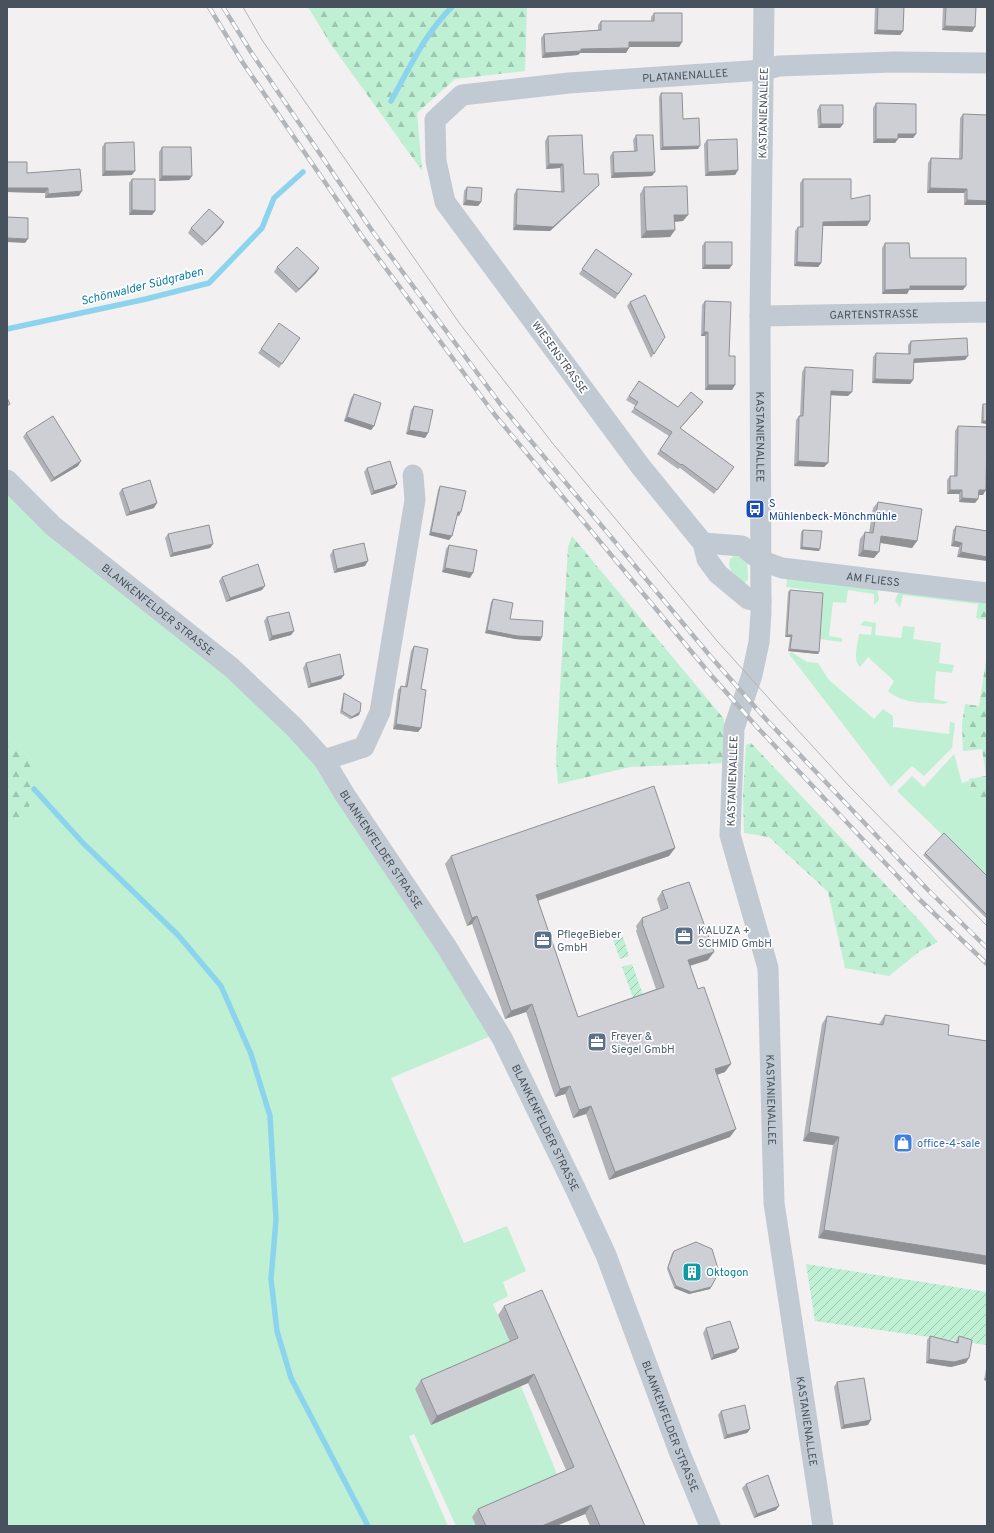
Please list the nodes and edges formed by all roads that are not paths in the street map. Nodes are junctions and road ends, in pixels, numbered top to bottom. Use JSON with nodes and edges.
{"nodes":[{"id":1,"x":764,"y":7,"type":"edge"},
{"id":2,"x":987,"y":63,"type":"edge"},
{"id":3,"x":764,"y":70,"type":"junction"},
{"id":4,"x":436,"y":161,"type":"joint"},
{"id":5,"x":987,"y":312,"type":"edge"},
{"id":6,"x":760,"y":316,"type":"junction"},
{"id":7,"x":413,"y":475,"type":"dead end"},
{"id":8,"x":7,"y":480,"type":"edge"},
{"id":9,"x":703,"y":542,"type":"junction"},
{"id":10,"x":760,"y":560,"type":"junction"},
{"id":11,"x":987,"y":593,"type":"edge"},
{"id":12,"x":761,"y":601,"type":"junction"},
{"id":13,"x":324,"y":760,"type":"junction"},
{"id":14,"x":710,"y":1526,"type":"edge"},
{"id":15,"x":823,"y":1526,"type":"edge"}],
"edges":[{"from":1,"to":3,"type":"street","name":"KASTANIENALLEE"},
{"from":2,"to":3,"type":"street","name":"PLATANENALLEE"},
{"from":3,"to":4,"type":"street","name":"PLATANENALLEE"},
{"from":3,"to":6,"type":"street","name":"KASTANIENALLEE"},
{"from":4,"to":9,"type":"street","name":"WIESENSTRASSE"},
{"from":5,"to":6,"type":"street","name":"GARTENSTRASSE"},
{"from":6,"to":10,"type":"street","name":"KASTANIENALLEE"},
{"from":7,"to":13,"type":"street"},
{"from":8,"to":13,"type":"street","name":"BLANKENFELDER STRASSE"},
{"from":9,"to":10,"type":"street"},
{"from":9,"to":12,"type":"street","name":"WIESENSTRASSE"},
{"from":10,"to":11,"type":"street","name":"AM FLIESS"},
{"from":10,"to":12,"type":"street","name":"KASTANIENALLEE"},
{"from":12,"to":15,"type":"street","name":"KASTANIENALLEE"},
{"from":13,"to":14,"type":"street","name":"BLANKENFELDER STRASSE"}]}
